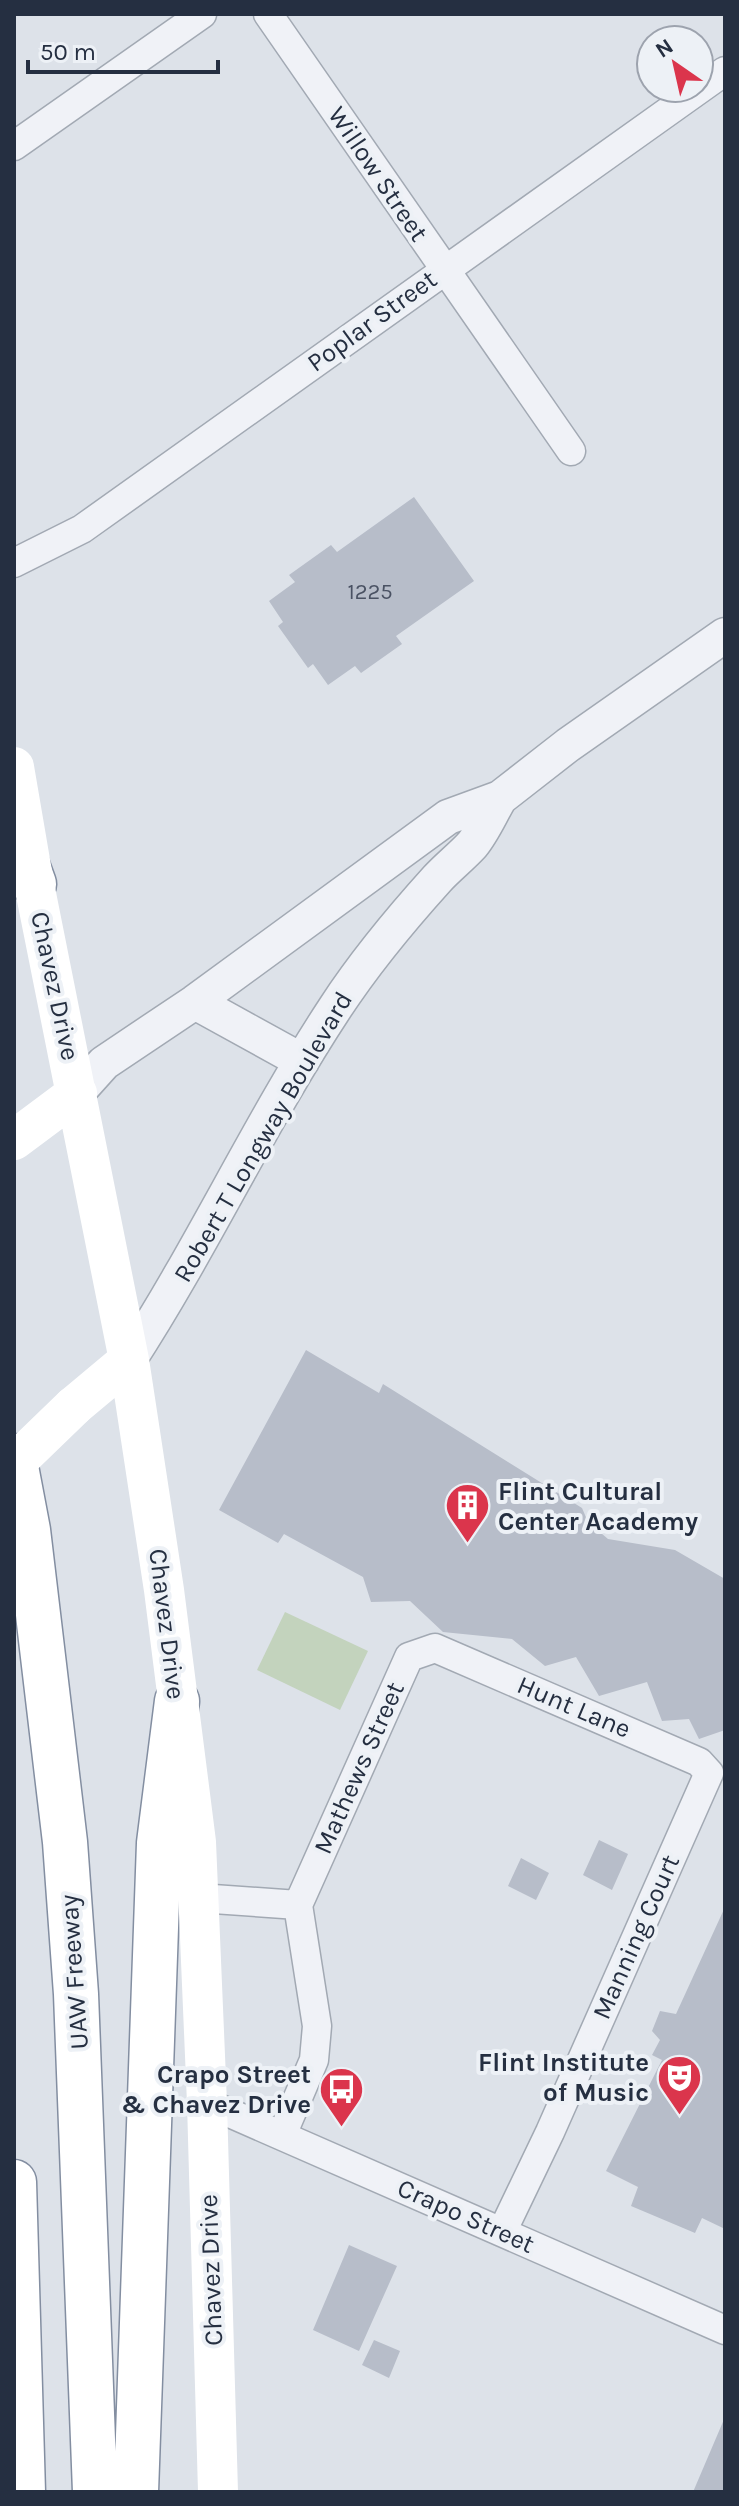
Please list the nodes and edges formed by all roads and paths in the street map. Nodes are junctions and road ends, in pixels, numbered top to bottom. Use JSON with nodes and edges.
{"nodes":[{"id":1,"x":202,"y":14,"type":"edge"},
{"id":2,"x":268,"y":14,"type":"edge"},
{"id":3,"x":725,"y":71,"type":"edge"},
{"id":4,"x":14,"y":146,"type":"edge"},
{"id":5,"x":443,"y":270,"type":"junction"},
{"id":6,"x":571,"y":451,"type":"dead end"},
{"id":7,"x":14,"y":563,"type":"edge"},
{"id":8,"x":725,"y":635,"type":"edge"},
{"id":9,"x":14,"y":767,"type":"edge"},
{"id":10,"x":500,"y":798,"type":"junction"},
{"id":11,"x":14,"y":829,"type":"edge"},
{"id":12,"x":34,"y":884,"type":"junction"},
{"id":13,"x":195,"y":1002,"type":"junction"},
{"id":14,"x":302,"y":1061,"type":"junction"},
{"id":15,"x":77,"y":1093,"type":"junction"},
{"id":16,"x":14,"y":1140,"type":"edge"},
{"id":17,"x":129,"y":1360,"type":"junction"},
{"id":18,"x":14,"y":1456,"type":"edge"},
{"id":19,"x":14,"y":1464,"type":"edge"},
{"id":20,"x":435,"y":1648,"type":"joint"},
{"id":21,"x":177,"y":1701,"type":"junction"},
{"id":22,"x":709,"y":1773,"type":"joint"},
{"id":23,"x":199,"y":1898,"type":"junction"},
{"id":24,"x":298,"y":1905,"type":"junction"},
{"id":25,"x":207,"y":2103,"type":"junction"},
{"id":26,"x":282,"y":2135,"type":"junction"},
{"id":27,"x":14,"y":2182,"type":"edge"},
{"id":28,"x":502,"y":2232,"type":"junction"},
{"id":29,"x":725,"y":2330,"type":"edge"},
{"id":30,"x":23,"y":2492,"type":"edge"},
{"id":31,"x":95,"y":2492,"type":"edge"},
{"id":32,"x":136,"y":2492,"type":"edge"},
{"id":33,"x":218,"y":2492,"type":"edge"}],
"edges":[{"from":1,"to":4,"type":"street"},
{"from":2,"to":5,"type":"street","name":"Willow Street"},
{"from":3,"to":5,"type":"street","name":"Poplar Street"},
{"from":5,"to":6,"type":"street","name":"Willow Street"},
{"from":5,"to":7,"type":"street","name":"Poplar Street"},
{"from":8,"to":10,"type":"street","name":"Robert T Longway Boulevard"},
{"from":9,"to":12,"type":"main road","name":"Chavez Drive"},
{"from":10,"to":13,"type":"street","name":"Robert T Longway Boulevard"},
{"from":10,"to":14,"type":"street","name":"Robert T Longway Boulevard"},
{"from":11,"to":12,"type":"highway"},
{"from":12,"to":15,"type":"main road","name":"Chavez Drive"},
{"from":13,"to":14,"type":"street"},
{"from":13,"to":15,"type":"street","name":"Robert T Longway Boulevard"},
{"from":14,"to":17,"type":"street","name":"Robert T Longway Boulevard"},
{"from":15,"to":16,"type":"main road","name":"Robert T Longway Boulevard"},
{"from":15,"to":17,"type":"main road","name":"Chavez Drive"},
{"from":17,"to":19,"type":"main road","name":"Robert T Longway Boulevard","bridge":true},
{"from":17,"to":21,"type":"main road","name":"Chavez Drive"},
{"from":18,"to":31,"type":"highway","name":"UAW Freeway"},
{"from":20,"to":22,"type":"street","name":"Hunt Lane"},
{"from":20,"to":24,"type":"street","name":"Mathews Street"},
{"from":21,"to":23,"type":"main road","name":"Chavez Drive"},
{"from":21,"to":32,"type":"highway"},
{"from":22,"to":28,"type":"street","name":"Manning Court"},
{"from":23,"to":24,"type":"street"},
{"from":23,"to":25,"type":"main road","name":"Chavez Drive"},
{"from":24,"to":26,"type":"street"},
{"from":25,"to":26,"type":"street","name":"Crapo Street"},
{"from":25,"to":33,"type":"main road","name":"Chavez Drive"},
{"from":26,"to":28,"type":"street","name":"Crapo Street"},
{"from":27,"to":30,"type":"highway"},
{"from":28,"to":29,"type":"street","name":"Crapo Street"}]}
